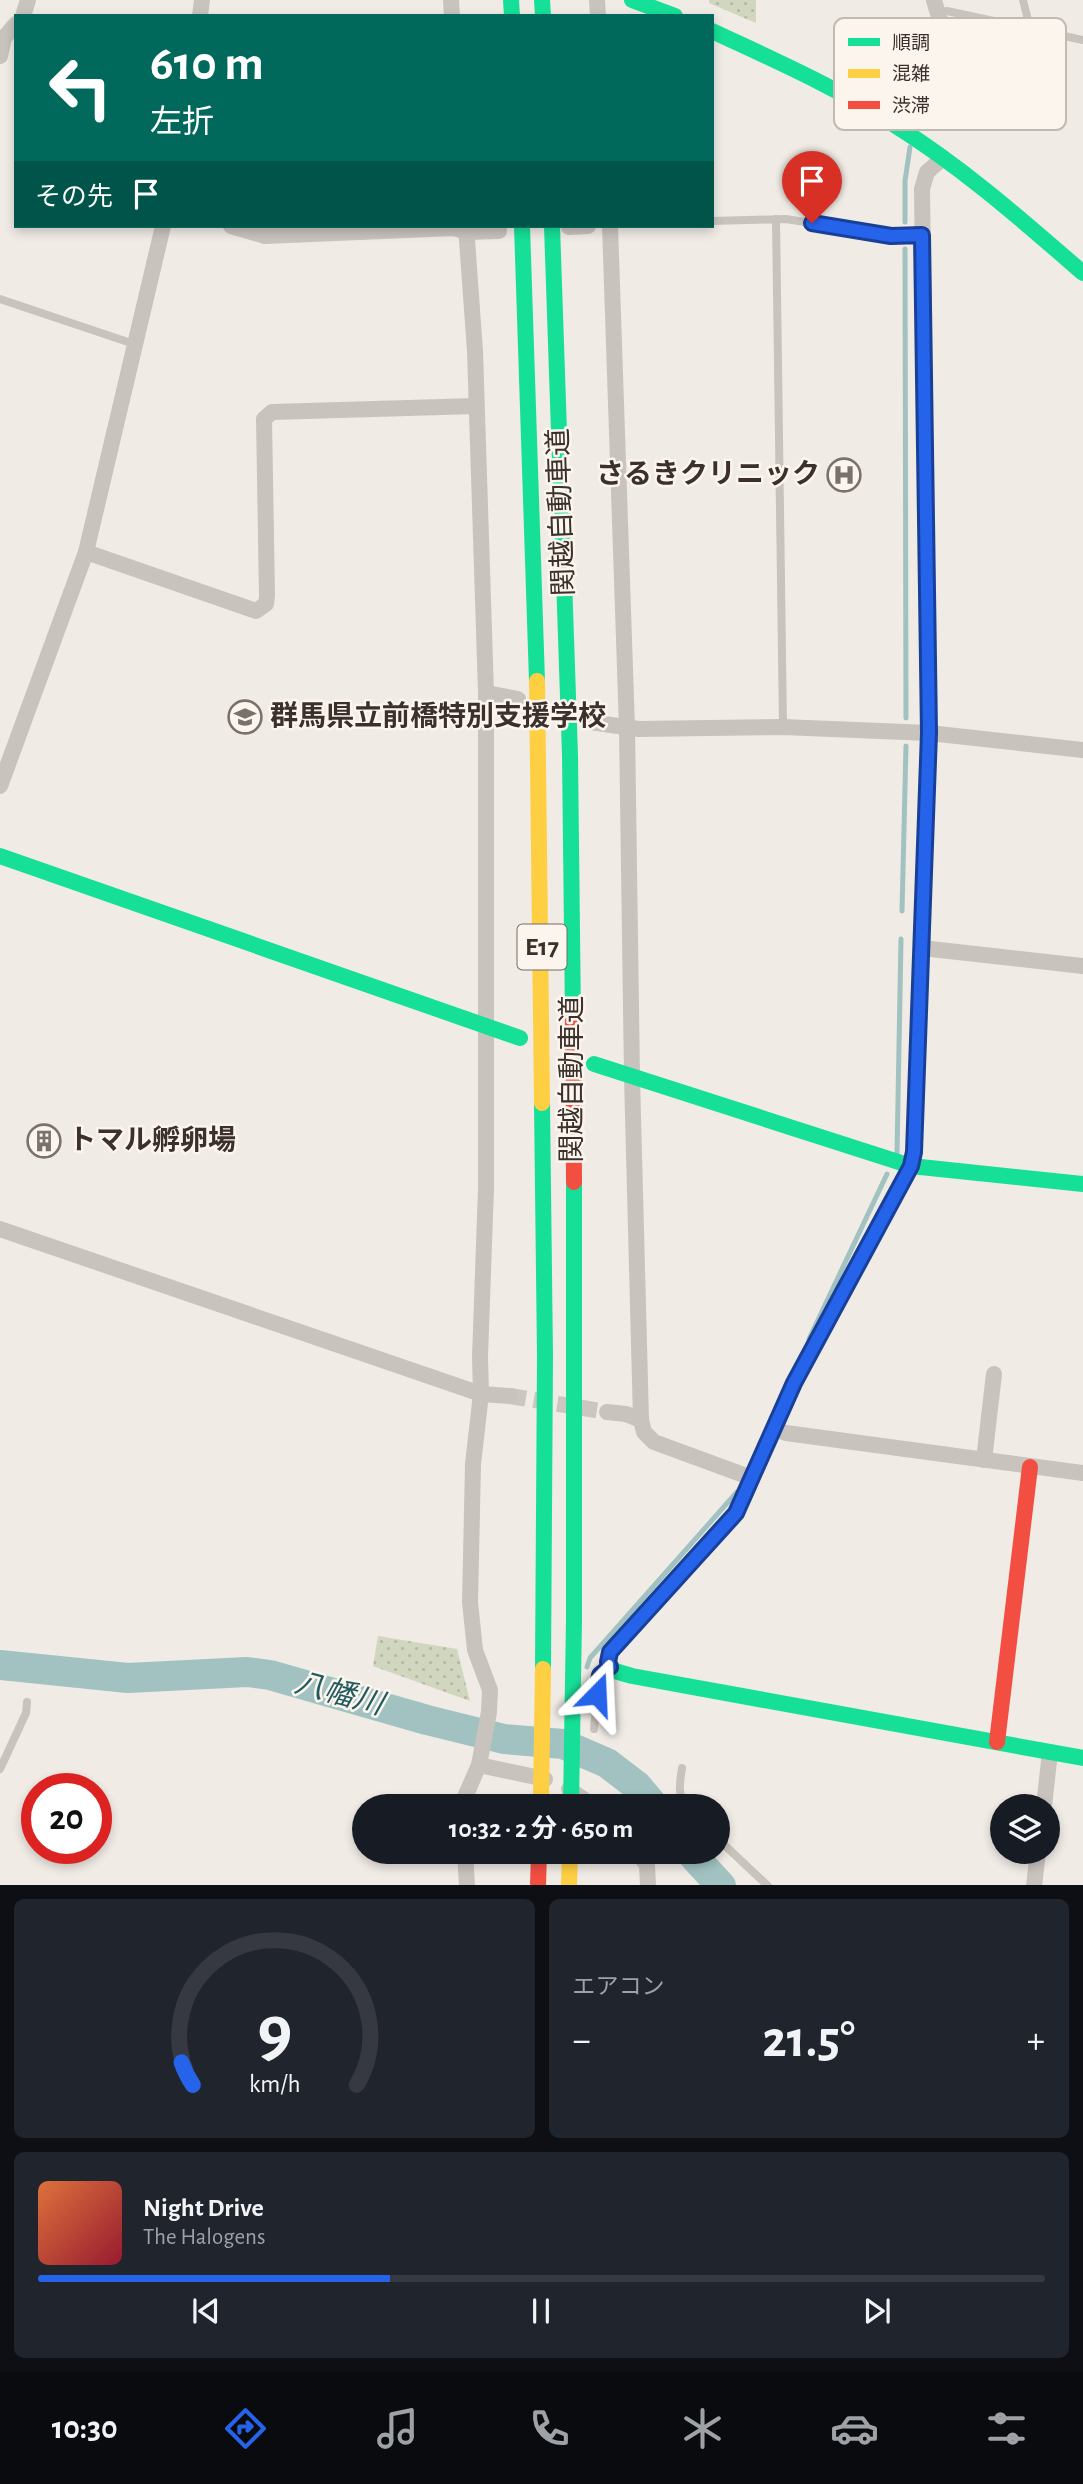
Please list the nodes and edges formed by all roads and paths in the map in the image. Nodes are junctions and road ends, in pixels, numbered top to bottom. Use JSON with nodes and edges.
{"nodes":[{"id":1,"x":632,"y":0,"type":"edge"},
{"id":2,"x":934,"y":0,"type":"edge"},
{"id":3,"x":1023,"y":0,"type":"edge"},
{"id":4,"x":947,"y":11,"type":"dead end"},
{"id":5,"x":669,"y":14,"type":"edge"},
{"id":6,"x":940,"y":18,"type":"edge"},
{"id":7,"x":980,"y":18,"type":"edge"},
{"id":8,"x":1028,"y":18,"type":"edge"},
{"id":9,"x":14,"y":26,"type":"edge"},
{"id":10,"x":714,"y":32,"type":"edge"},
{"id":11,"x":0,"y":56,"type":"edge"},
{"id":12,"x":834,"y":89,"type":"edge"},
{"id":13,"x":903,"y":130,"type":"edge"},
{"id":14,"x":943,"y":158,"type":"junction"},
{"id":15,"x":776,"y":219,"type":"junction"},
{"id":16,"x":714,"y":221,"type":"edge"},
{"id":17,"x":163,"y":228,"type":"edge"},
{"id":18,"x":238,"y":228,"type":"edge"},
{"id":19,"x":454,"y":228,"type":"edge"},
{"id":20,"x":522,"y":228,"type":"edge"},
{"id":21,"x":552,"y":228,"type":"edge"},
{"id":22,"x":610,"y":228,"type":"edge"},
{"id":23,"x":466,"y":229,"type":"edge"},
{"id":24,"x":499,"y":230,"type":"dead end"},
{"id":25,"x":922,"y":235,"type":"junction"},
{"id":26,"x":1083,"y":273,"type":"edge"},
{"id":27,"x":0,"y":299,"type":"edge"},
{"id":28,"x":134,"y":344,"type":"junction"},
{"id":29,"x":476,"y":406,"type":"junction"},
{"id":30,"x":86,"y":552,"type":"junction"},
{"id":31,"x":486,"y":693,"type":"junction"},
{"id":32,"x":518,"y":699,"type":"dead end"},
{"id":33,"x":590,"y":722,"type":"dead end"},
{"id":34,"x":783,"y":727,"type":"junction"},
{"id":35,"x":627,"y":728,"type":"junction"},
{"id":36,"x":929,"y":733,"type":"junction"},
{"id":37,"x":1083,"y":750,"type":"edge"},
{"id":38,"x":0,"y":786,"type":"edge"},
{"id":39,"x":0,"y":856,"type":"edge"},
{"id":40,"x":922,"y":948,"type":"junction"},
{"id":41,"x":1083,"y":966,"type":"edge"},
{"id":42,"x":486,"y":1027,"type":"junction"},
{"id":43,"x":520,"y":1038,"type":"dead end"},
{"id":44,"x":594,"y":1064,"type":"dead end"},
{"id":45,"x":632,"y":1077,"type":"junction"},
{"id":46,"x":911,"y":1166,"type":"junction"},
{"id":47,"x":1083,"y":1184,"type":"edge"},
{"id":48,"x":0,"y":1229,"type":"edge"},
{"id":49,"x":993,"y":1374,"type":"dead end"},
{"id":50,"x":481,"y":1394,"type":"junction"},
{"id":51,"x":510,"y":1396,"type":"tunnel mouth"},
{"id":52,"x":607,"y":1412,"type":"tunnel mouth"},
{"id":53,"x":642,"y":1420,"type":"junction"},
{"id":54,"x":774,"y":1429,"type":"junction"},
{"id":55,"x":984,"y":1460,"type":"junction"},
{"id":56,"x":1030,"y":1467,"type":"junction"},
{"id":57,"x":1083,"y":1473,"type":"edge"},
{"id":58,"x":752,"y":1478,"type":"junction"},
{"id":59,"x":612,"y":1669,"type":"junction"},
{"id":60,"x":27,"y":1702,"type":"dead end"},
{"id":61,"x":594,"y":1729,"type":"dead end"},
{"id":62,"x":997,"y":1742,"type":"junction"},
{"id":63,"x":1051,"y":1752,"type":"junction"},
{"id":64,"x":1083,"y":1758,"type":"edge"},
{"id":65,"x":480,"y":1760,"type":"junction"},
{"id":66,"x":682,"y":1768,"type":"dead end"},
{"id":67,"x":0,"y":1769,"type":"edge"},
{"id":68,"x":466,"y":1794,"type":"edge"},
{"id":69,"x":541,"y":1794,"type":"edge"},
{"id":70,"x":571,"y":1794,"type":"edge"},
{"id":71,"x":576,"y":1794,"type":"edge"},
{"id":72,"x":680,"y":1794,"type":"edge"},
{"id":73,"x":1046,"y":1794,"type":"edge"},
{"id":74,"x":730,"y":1850,"type":"edge"},
{"id":75,"x":466,"y":1864,"type":"edge"},
{"id":76,"x":539,"y":1864,"type":"edge"},
{"id":77,"x":570,"y":1864,"type":"edge"},
{"id":78,"x":646,"y":1864,"type":"edge"},
{"id":79,"x":1037,"y":1864,"type":"edge"},
{"id":80,"x":467,"y":1885,"type":"edge"},
{"id":81,"x":538,"y":1885,"type":"edge"},
{"id":82,"x":569,"y":1885,"type":"edge"},
{"id":83,"x":648,"y":1885,"type":"edge"},
{"id":84,"x":768,"y":1885,"type":"edge"},
{"id":85,"x":1034,"y":1885,"type":"edge"}],
"edges":[{"from":1,"to":5,"type":"main road"},
{"from":2,"to":6,"type":"street"},
{"from":3,"to":8,"type":"lane"},
{"from":4,"to":7,"type":"lane"},
{"from":9,"to":11,"type":"street"},
{"from":10,"to":12,"type":"main road"},
{"from":13,"to":14,"type":"main road"},
{"from":14,"to":25,"type":"street"},
{"from":14,"to":26,"type":"main road"},
{"from":15,"to":16,"type":"lane"},
{"from":15,"to":25,"type":"lane"},
{"from":15,"to":34,"type":"lane"},
{"from":17,"to":28,"type":"street"},
{"from":18,"to":19,"type":"street"},
{"from":20,"to":69,"type":"main road","name":"関越自動車道","number":"E17","bridge":true},
{"from":21,"to":70,"type":"main road","name":"関越自動車道","number":"E17","bridge":true},
{"from":22,"to":35,"type":"street"},
{"from":23,"to":24,"type":"street"},
{"from":23,"to":29,"type":"street"},
{"from":25,"to":36,"type":"street"},
{"from":27,"to":28,"type":"lane"},
{"from":28,"to":30,"type":"street"},
{"from":29,"to":30,"type":"street"},
{"from":29,"to":31,"type":"street"},
{"from":30,"to":38,"type":"street"},
{"from":31,"to":32,"type":"street"},
{"from":31,"to":42,"type":"street"},
{"from":33,"to":35,"type":"street"},
{"from":34,"to":35,"type":"street"},
{"from":34,"to":36,"type":"street"},
{"from":35,"to":45,"type":"street"},
{"from":36,"to":37,"type":"street"},
{"from":36,"to":40,"type":"street"},
{"from":39,"to":42,"type":"main road"},
{"from":40,"to":41,"type":"street"},
{"from":40,"to":46,"type":"street"},
{"from":42,"to":43,"type":"main road"},
{"from":42,"to":50,"type":"street"},
{"from":44,"to":45,"type":"main road"},
{"from":45,"to":46,"type":"main road"},
{"from":45,"to":53,"type":"street"},
{"from":46,"to":47,"type":"main road"},
{"from":46,"to":54,"type":"street"},
{"from":48,"to":50,"type":"street"},
{"from":49,"to":55,"type":"street"},
{"from":50,"to":51,"type":"street"},
{"from":50,"to":65,"type":"street"},
{"from":52,"to":53,"type":"street"},
{"from":53,"to":58,"type":"street"},
{"from":54,"to":55,"type":"street"},
{"from":54,"to":58,"type":"street"},
{"from":55,"to":56,"type":"street"},
{"from":56,"to":57,"type":"street"},
{"from":56,"to":62,"type":"main road"},
{"from":58,"to":59,"type":"street"},
{"from":59,"to":61,"type":"lane"},
{"from":59,"to":62,"type":"main road"},
{"from":60,"to":67,"type":"lane"},
{"from":62,"to":63,"type":"main road"},
{"from":63,"to":64,"type":"main road"},
{"from":63,"to":73,"type":"street"},
{"from":65,"to":68,"type":"street"},
{"from":65,"to":71,"type":"street"},
{"from":66,"to":72,"type":"lane"},
{"from":74,"to":84,"type":"lane"},
{"from":75,"to":80,"type":"street"},
{"from":76,"to":81,"type":"main road"},
{"from":77,"to":82,"type":"main road"},
{"from":78,"to":83,"type":"street"},
{"from":79,"to":85,"type":"street"}]}
